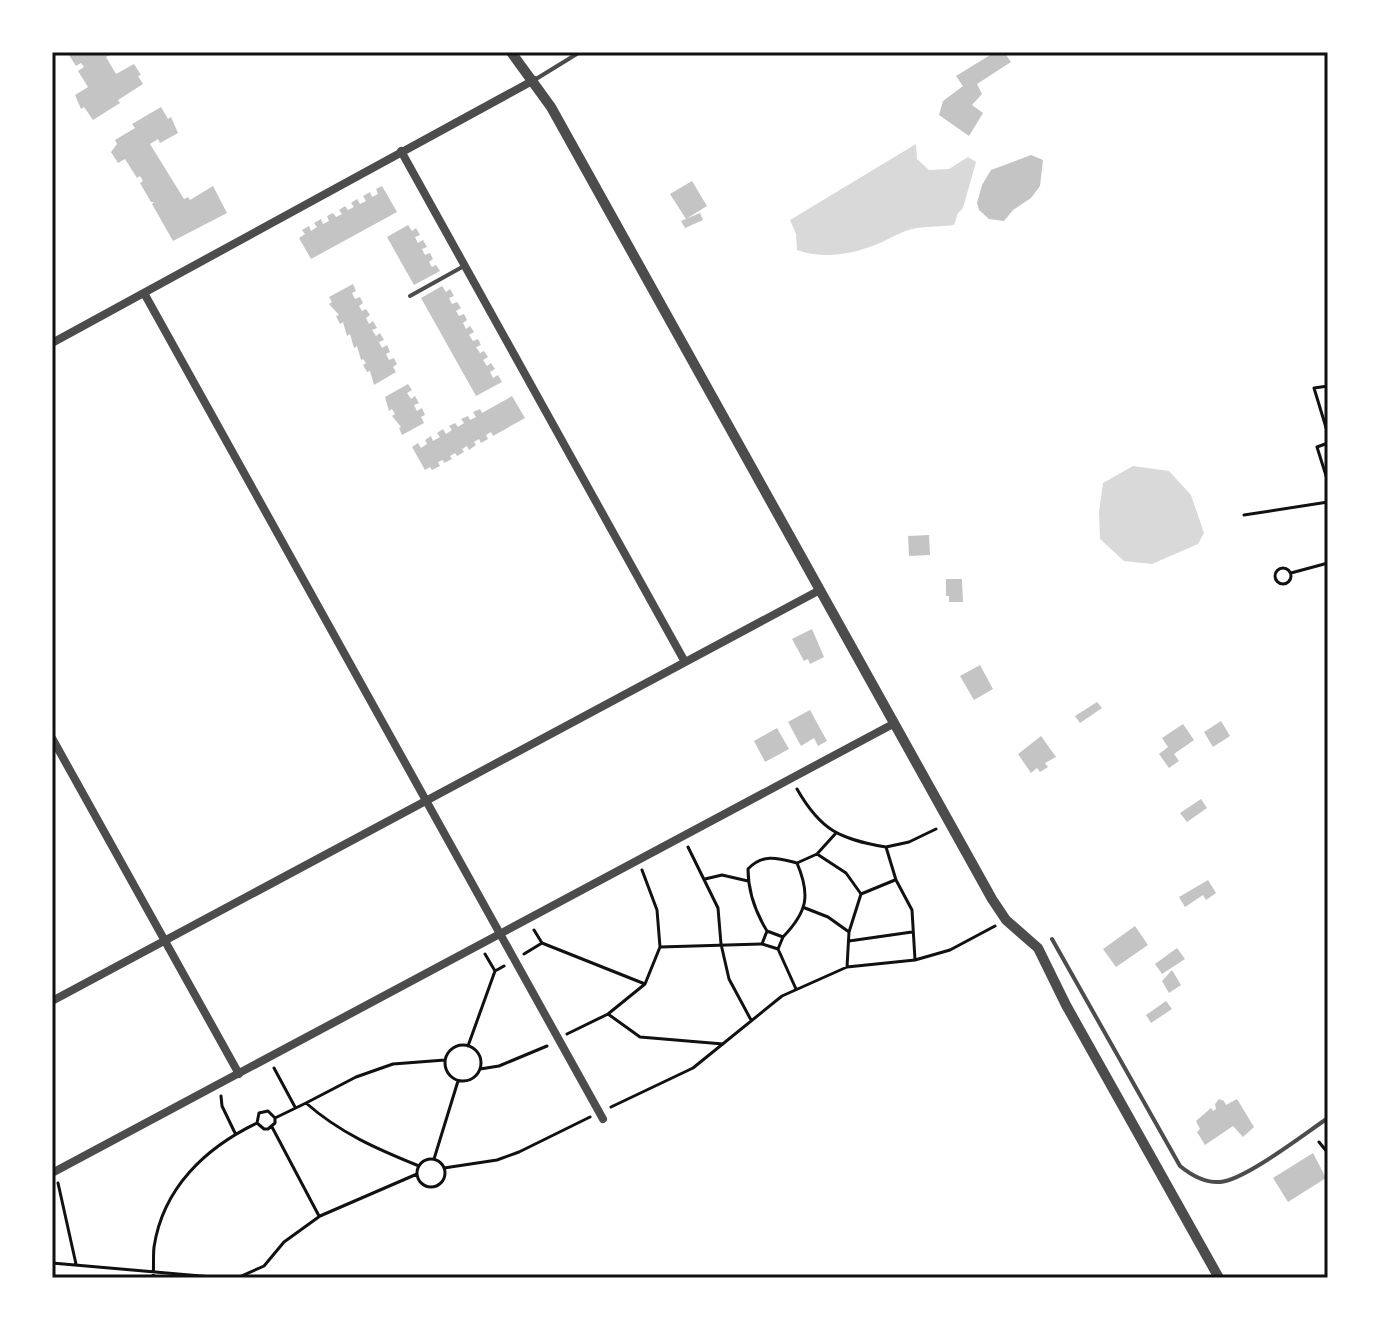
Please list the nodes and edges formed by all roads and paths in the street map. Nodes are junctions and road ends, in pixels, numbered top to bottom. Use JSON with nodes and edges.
{"nodes":[{"id":1,"x":511,"y":52,"type":"edge"},
{"id":2,"x":580,"y":52,"type":"edge"},
{"id":3,"x":534,"y":80,"type":"junction"},
{"id":4,"x":401,"y":151,"type":"junction"},
{"id":5,"x":465,"y":266,"type":"junction"},
{"id":6,"x":144,"y":293,"type":"junction"},
{"id":7,"x":410,"y":296,"type":"dead end"},
{"id":8,"x":52,"y":343,"type":"edge"},
{"id":9,"x":1328,"y":386,"type":"edge"},
{"id":10,"x":1328,"y":434,"type":"edge"},
{"id":11,"x":1328,"y":443,"type":"edge"},
{"id":12,"x":1328,"y":482,"type":"edge"},
{"id":13,"x":1328,"y":502,"type":"edge"},
{"id":14,"x":1244,"y":515,"type":"dead end"},
{"id":15,"x":1328,"y":563,"type":"edge"},
{"id":16,"x":1291,"y":573,"type":"junction"},
{"id":17,"x":818,"y":591,"type":"junction"},
{"id":18,"x":685,"y":662,"type":"junction"},
{"id":19,"x":893,"y":724,"type":"junction"},
{"id":20,"x":52,"y":738,"type":"edge"},
{"id":21,"x":791,"y":779,"type":"junction"},
{"id":22,"x":426,"y":801,"type":"junction"},
{"id":23,"x":948,"y":822,"type":"junction"},
{"id":24,"x":836,"y":833,"type":"junction"},
{"id":25,"x":683,"y":837,"type":"junction"},
{"id":26,"x":886,"y":847,"type":"junction"},
{"id":27,"x":817,"y":854,"type":"junction"},
{"id":28,"x":637,"y":861,"type":"junction"},
{"id":29,"x":797,"y":863,"type":"junction"},
{"id":30,"x":705,"y":879,"type":"junction"},
{"id":31,"x":896,"y":880,"type":"junction"},
{"id":32,"x":748,"y":881,"type":"junction"},
{"id":33,"x":861,"y":894,"type":"junction"},
{"id":34,"x":805,"y":908,"type":"junction"},
{"id":35,"x":1006,"y":920,"type":"junction"},
{"id":36,"x":767,"y":931,"type":"junction"},
{"id":37,"x":849,"y":932,"type":"junction"},
{"id":38,"x":912,"y":932,"type":"junction"},
{"id":39,"x":500,"y":934,"type":"junction"},
{"id":40,"x":783,"y":937,"type":"junction"},
{"id":41,"x":1052,"y":939,"type":"dead end"},
{"id":42,"x":165,"y":941,"type":"junction"},
{"id":43,"x":849,"y":941,"type":"junction"},
{"id":44,"x":542,"y":943,"type":"dead end"},
{"id":45,"x":721,"y":944,"type":"junction"},
{"id":46,"x":762,"y":944,"type":"junction"},
{"id":47,"x":479,"y":945,"type":"junction"},
{"id":48,"x":660,"y":947,"type":"junction"},
{"id":49,"x":778,"y":949,"type":"junction"},
{"id":50,"x":915,"y":960,"type":"junction"},
{"id":51,"x":847,"y":967,"type":"junction"},
{"id":52,"x":645,"y":984,"type":"junction"},
{"id":53,"x":796,"y":989,"type":"junction"},
{"id":54,"x":52,"y":1001,"type":"edge"},
{"id":55,"x":608,"y":1014,"type":"junction"},
{"id":56,"x":751,"y":1020,"type":"junction"},
{"id":57,"x":558,"y":1039,"type":"junction"},
{"id":58,"x":723,"y":1044,"type":"junction"},
{"id":59,"x":468,"y":1046,"type":"junction"},
{"id":60,"x":268,"y":1058,"type":"junction"},
{"id":61,"x":445,"y":1060,"type":"junction"},
{"id":62,"x":480,"y":1069,"type":"junction"},
{"id":63,"x":239,"y":1074,"type":"junction"},
{"id":64,"x":458,"y":1081,"type":"junction"},
{"id":65,"x":220,"y":1084,"type":"junction"},
{"id":66,"x":306,"y":1103,"type":"junction"},
{"id":67,"x":295,"y":1108,"type":"junction"},
{"id":68,"x":601,"y":1116,"type":"junction"},
{"id":69,"x":275,"y":1118,"type":"junction"},
{"id":70,"x":1328,"y":1118,"type":"edge"},
{"id":71,"x":257,"y":1123,"type":"junction"},
{"id":72,"x":272,"y":1127,"type":"junction"},
{"id":73,"x":235,"y":1133,"type":"junction"},
{"id":74,"x":1319,"y":1142,"type":"dead end"},
{"id":75,"x":1328,"y":1153,"type":"edge"},
{"id":76,"x":434,"y":1159,"type":"junction"},
{"id":77,"x":419,"y":1166,"type":"junction"},
{"id":78,"x":444,"y":1168,"type":"junction"},
{"id":79,"x":54,"y":1172,"type":"edge"},
{"id":80,"x":417,"y":1174,"type":"junction"},
{"id":81,"x":320,"y":1216,"type":"junction"},
{"id":82,"x":52,"y":1263,"type":"edge"},
{"id":83,"x":76,"y":1264,"type":"junction"},
{"id":84,"x":154,"y":1271,"type":"junction"},
{"id":85,"x":153,"y":1278,"type":"edge"},
{"id":86,"x":224,"y":1278,"type":"edge"},
{"id":87,"x":237,"y":1278,"type":"edge"},
{"id":88,"x":1219,"y":1278,"type":"edge"}],
"edges":[{"from":1,"to":3,"type":"street"},
{"from":2,"to":3,"type":"lane"},
{"from":3,"to":4,"type":"street"},
{"from":3,"to":17,"type":"street"},
{"from":4,"to":5,"type":"street"},
{"from":4,"to":6,"type":"street"},
{"from":5,"to":7,"type":"lane"},
{"from":5,"to":18,"type":"street"},
{"from":6,"to":8,"type":"street"},
{"from":6,"to":22,"type":"street"},
{"from":9,"to":10,"type":"path"},
{"from":11,"to":12,"type":"path"},
{"from":13,"to":14,"type":"path"},
{"from":15,"to":16,"type":"path"},
{"from":16,"to":16,"type":"path"},
{"from":17,"to":18,"type":"street"},
{"from":17,"to":19,"type":"street"},
{"from":18,"to":22,"type":"street"},
{"from":19,"to":21,"type":"street"},
{"from":19,"to":23,"type":"street"},
{"from":20,"to":42,"type":"street"},
{"from":21,"to":24,"type":"path"},
{"from":21,"to":25,"type":"street"},
{"from":22,"to":39,"type":"street"},
{"from":22,"to":42,"type":"street"},
{"from":23,"to":26,"type":"path"},
{"from":23,"to":35,"type":"street"},
{"from":24,"to":26,"type":"path"},
{"from":24,"to":27,"type":"path"},
{"from":25,"to":28,"type":"street"},
{"from":25,"to":30,"type":"path"},
{"from":26,"to":31,"type":"path"},
{"from":27,"to":29,"type":"path"},
{"from":27,"to":33,"type":"path"},
{"from":28,"to":39,"type":"street"},
{"from":28,"to":48,"type":"path"},
{"from":29,"to":32,"type":"path"},
{"from":29,"to":34,"type":"path"},
{"from":30,"to":32,"type":"path"},
{"from":30,"to":45,"type":"path"},
{"from":31,"to":33,"type":"path"},
{"from":31,"to":38,"type":"path"},
{"from":32,"to":36,"type":"path"},
{"from":33,"to":37,"type":"path"},
{"from":34,"to":37,"type":"path"},
{"from":34,"to":40,"type":"path"},
{"from":35,"to":50,"type":"path"},
{"from":35,"to":88,"type":"street"},
{"from":36,"to":40,"type":"path"},
{"from":36,"to":46,"type":"path"},
{"from":37,"to":43,"type":"path"},
{"from":38,"to":43,"type":"path"},
{"from":38,"to":50,"type":"path"},
{"from":39,"to":47,"type":"street"},
{"from":39,"to":57,"type":"street"},
{"from":40,"to":49,"type":"path"},
{"from":41,"to":70,"type":"lane"},
{"from":42,"to":54,"type":"street"},
{"from":42,"to":63,"type":"street"},
{"from":43,"to":51,"type":"path"},
{"from":44,"to":52,"type":"path"},
{"from":45,"to":46,"type":"path"},
{"from":45,"to":48,"type":"path"},
{"from":45,"to":56,"type":"path"},
{"from":46,"to":49,"type":"path"},
{"from":47,"to":59,"type":"path"},
{"from":47,"to":60,"type":"street"},
{"from":48,"to":52,"type":"path"},
{"from":49,"to":53,"type":"path"},
{"from":50,"to":51,"type":"path"},
{"from":51,"to":53,"type":"path"},
{"from":52,"to":55,"type":"path"},
{"from":53,"to":56,"type":"path"},
{"from":55,"to":57,"type":"path"},
{"from":55,"to":58,"type":"path"},
{"from":56,"to":58,"type":"path"},
{"from":57,"to":62,"type":"path"},
{"from":57,"to":68,"type":"street"},
{"from":58,"to":68,"type":"path"},
{"from":59,"to":61,"type":"path"},
{"from":59,"to":62,"type":"path"},
{"from":60,"to":63,"type":"street"},
{"from":60,"to":67,"type":"path"},
{"from":61,"to":64,"type":"path"},
{"from":61,"to":66,"type":"path"},
{"from":62,"to":64,"type":"path"},
{"from":63,"to":65,"type":"street"},
{"from":64,"to":76,"type":"path"},
{"from":65,"to":73,"type":"path"},
{"from":65,"to":79,"type":"street"},
{"from":66,"to":67,"type":"path"},
{"from":66,"to":77,"type":"path"},
{"from":67,"to":69,"type":"path"},
{"from":68,"to":78,"type":"path"},
{"from":69,"to":71,"type":"path"},
{"from":69,"to":72,"type":"path"},
{"from":71,"to":72,"type":"path"},
{"from":71,"to":73,"type":"path"},
{"from":72,"to":81,"type":"path"},
{"from":73,"to":84,"type":"path"},
{"from":74,"to":75,"type":"path"},
{"from":76,"to":77,"type":"path"},
{"from":76,"to":78,"type":"path"},
{"from":77,"to":80,"type":"path"},
{"from":78,"to":80,"type":"path"},
{"from":79,"to":83,"type":"path"},
{"from":80,"to":81,"type":"path"},
{"from":81,"to":87,"type":"path"},
{"from":82,"to":83,"type":"path"},
{"from":83,"to":84,"type":"path"},
{"from":84,"to":85,"type":"path"},
{"from":84,"to":86,"type":"path"}]}
